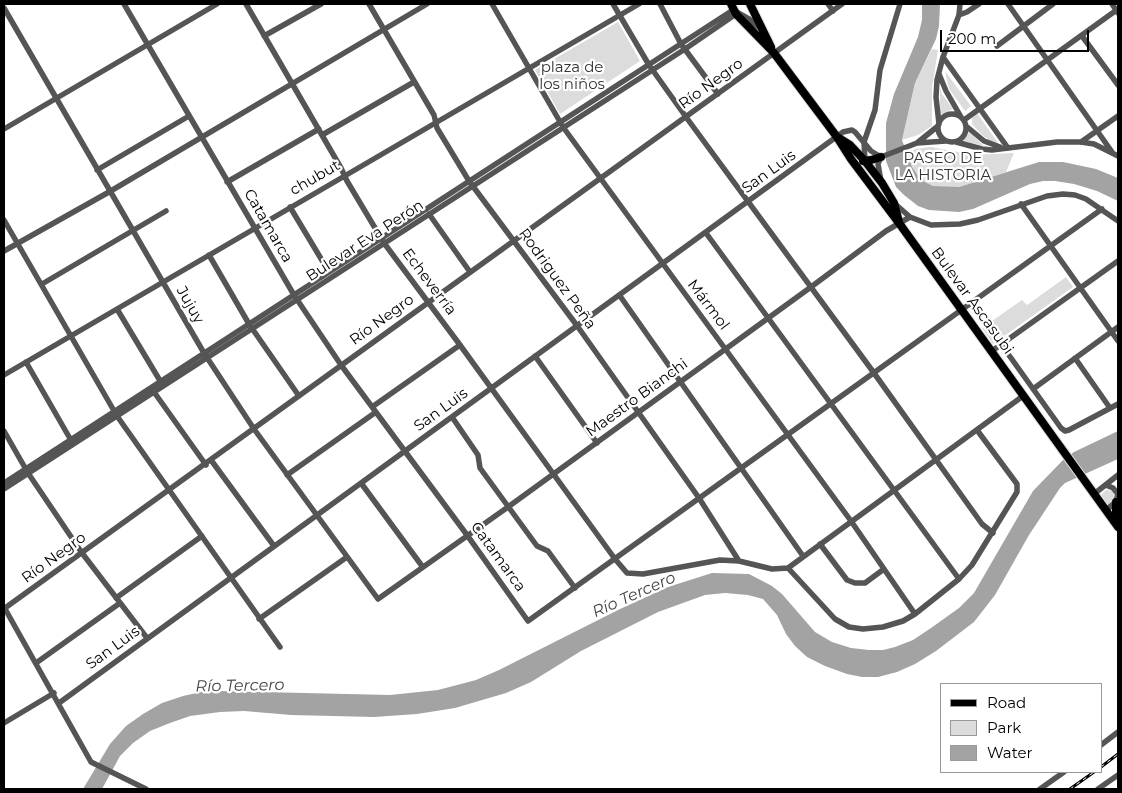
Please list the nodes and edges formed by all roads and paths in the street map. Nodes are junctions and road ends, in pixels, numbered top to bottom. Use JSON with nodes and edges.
{"nodes":[{"id":1,"x":124,"y":4,"type":"edge"},
{"id":2,"x":217,"y":4,"type":"edge"},
{"id":3,"x":246,"y":4,"type":"edge"},
{"id":4,"x":321,"y":4,"type":"edge"},
{"id":5,"x":369,"y":4,"type":"edge"},
{"id":6,"x":427,"y":4,"type":"edge"},
{"id":7,"x":492,"y":4,"type":"edge"},
{"id":8,"x":613,"y":4,"type":"edge"},
{"id":9,"x":639,"y":4,"type":"edge"},
{"id":10,"x":660,"y":4,"type":"edge"},
{"id":11,"x":750,"y":4,"type":"edge"},
{"id":12,"x":828,"y":4,"type":"edge"},
{"id":13,"x":842,"y":4,"type":"edge"},
{"id":14,"x":900,"y":4,"type":"edge"},
{"id":15,"x":960,"y":4,"type":"edge"},
{"id":16,"x":979,"y":4,"type":"edge"},
{"id":17,"x":1008,"y":4,"type":"edge"},
{"id":18,"x":1053,"y":4,"type":"edge"},
{"id":19,"x":1112,"y":4,"type":"edge"},
{"id":20,"x":4,"y":8,"type":"edge"},
{"id":21,"x":734,"y":9,"type":"edge"},
{"id":22,"x":833,"y":11,"type":"junction"},
{"id":23,"x":1118,"y":11,"type":"edge"},
{"id":24,"x":620,"y":15,"type":"junction"},
{"id":25,"x":959,"y":15,"type":"junction"},
{"id":26,"x":1023,"y":26,"type":"junction"},
{"id":27,"x":383,"y":30,"type":"junction"},
{"id":28,"x":764,"y":32,"type":"junction"},
{"id":29,"x":264,"y":36,"type":"junction"},
{"id":30,"x":1082,"y":36,"type":"junction"},
{"id":31,"x":148,"y":44,"type":"junction"},
{"id":32,"x":683,"y":46,"type":"junction"},
{"id":33,"x":997,"y":46,"type":"dead end"},
{"id":34,"x":774,"y":53,"type":"junction"},
{"id":35,"x":943,"y":57,"type":"junction"},
{"id":36,"x":1048,"y":60,"type":"junction"},
{"id":37,"x":529,"y":67,"type":"junction"},
{"id":38,"x":650,"y":67,"type":"junction"},
{"id":39,"x":939,"y":72,"type":"junction"},
{"id":40,"x":414,"y":82,"type":"junction"},
{"id":41,"x":292,"y":83,"type":"junction"},
{"id":42,"x":1118,"y":85,"type":"edge"},
{"id":43,"x":718,"y":94,"type":"junction"},
{"id":44,"x":56,"y":98,"type":"junction"},
{"id":45,"x":980,"y":108,"type":"junction"},
{"id":46,"x":189,"y":116,"type":"junction"},
{"id":47,"x":1118,"y":116,"type":"edge"},
{"id":48,"x":686,"y":117,"type":"junction"},
{"id":49,"x":964,"y":121,"type":"junction"},
{"id":50,"x":435,"y":122,"type":"junction"},
{"id":51,"x":562,"y":124,"type":"junction"},
{"id":52,"x":939,"y":125,"type":"junction"},
{"id":53,"x":4,"y":129,"type":"edge"},
{"id":54,"x":318,"y":129,"type":"junction"},
{"id":55,"x":1097,"y":131,"type":"junction"},
{"id":56,"x":322,"y":135,"type":"junction"},
{"id":57,"x":201,"y":137,"type":"junction"},
{"id":58,"x":837,"y":137,"type":"junction"},
{"id":59,"x":947,"y":141,"type":"junction"},
{"id":60,"x":864,"y":142,"type":"junction"},
{"id":61,"x":956,"y":142,"type":"junction"},
{"id":62,"x":1081,"y":142,"type":"junction"},
{"id":63,"x":917,"y":143,"type":"junction"},
{"id":64,"x":843,"y":148,"type":"junction"},
{"id":65,"x":1005,"y":148,"type":"junction"},
{"id":66,"x":1112,"y":152,"type":"junction"},
{"id":67,"x":881,"y":156,"type":"junction"},
{"id":68,"x":1118,"y":156,"type":"edge"},
{"id":69,"x":865,"y":161,"type":"junction"},
{"id":70,"x":97,"y":170,"type":"junction"},
{"id":71,"x":344,"y":176,"type":"junction"},
{"id":72,"x":600,"y":178,"type":"junction"},
{"id":73,"x":227,"y":182,"type":"junction"},
{"id":74,"x":882,"y":183,"type":"junction"},
{"id":75,"x":471,"y":184,"type":"junction"},
{"id":76,"x":109,"y":192,"type":"junction"},
{"id":77,"x":749,"y":202,"type":"junction"},
{"id":78,"x":894,"y":203,"type":"junction"},
{"id":79,"x":1021,"y":204,"type":"junction"},
{"id":80,"x":290,"y":207,"type":"junction"},
{"id":81,"x":1102,"y":209,"type":"junction"},
{"id":82,"x":166,"y":211,"type":"dead end"},
{"id":83,"x":429,"y":214,"type":"junction"},
{"id":84,"x":910,"y":217,"type":"junction"},
{"id":85,"x":4,"y":220,"type":"edge"},
{"id":86,"x":1118,"y":221,"type":"edge"},
{"id":87,"x":899,"y":222,"type":"junction"},
{"id":88,"x":254,"y":228,"type":"junction"},
{"id":89,"x":132,"y":232,"type":"junction"},
{"id":90,"x":706,"y":233,"type":"junction"},
{"id":91,"x":514,"y":240,"type":"junction"},
{"id":92,"x":383,"y":241,"type":"junction"},
{"id":93,"x":17,"y":243,"type":"junction"},
{"id":94,"x":1051,"y":245,"type":"junction"},
{"id":95,"x":4,"y":251,"type":"edge"},
{"id":96,"x":209,"y":255,"type":"junction"},
{"id":97,"x":1118,"y":261,"type":"edge"},
{"id":98,"x":662,"y":265,"type":"junction"},
{"id":99,"x":329,"y":272,"type":"junction"},
{"id":100,"x":470,"y":272,"type":"junction"},
{"id":101,"x":162,"y":282,"type":"junction"},
{"id":102,"x":42,"y":284,"type":"junction"},
{"id":103,"x":1081,"y":287,"type":"junction"},
{"id":104,"x":811,"y":288,"type":"junction"},
{"id":105,"x":620,"y":296,"type":"junction"},
{"id":106,"x":295,"y":297,"type":"junction"},
{"id":107,"x":428,"y":302,"type":"junction"},
{"id":108,"x":117,"y":308,"type":"junction"},
{"id":109,"x":961,"y":309,"type":"junction"},
{"id":110,"x":768,"y":318,"type":"junction"},
{"id":111,"x":251,"y":326,"type":"junction"},
{"id":112,"x":578,"y":327,"type":"junction"},
{"id":113,"x":1118,"y":327,"type":"edge"},
{"id":114,"x":1112,"y":332,"type":"junction"},
{"id":115,"x":71,"y":335,"type":"junction"},
{"id":116,"x":1118,"y":341,"type":"edge"},
{"id":117,"x":1001,"y":344,"type":"junction"},
{"id":118,"x":460,"y":345,"type":"junction"},
{"id":119,"x":726,"y":349,"type":"junction"},
{"id":120,"x":992,"y":351,"type":"junction"},
{"id":121,"x":205,"y":355,"type":"junction"},
{"id":122,"x":535,"y":356,"type":"junction"},
{"id":123,"x":1074,"y":358,"type":"junction"},
{"id":124,"x":26,"y":362,"type":"junction"},
{"id":125,"x":341,"y":365,"type":"junction"},
{"id":126,"x":874,"y":373,"type":"junction"},
{"id":127,"x":4,"y":375,"type":"edge"},
{"id":128,"x":681,"y":382,"type":"junction"},
{"id":129,"x":162,"y":383,"type":"junction"},
{"id":130,"x":491,"y":388,"type":"junction"},
{"id":131,"x":1033,"y":389,"type":"junction"},
{"id":132,"x":154,"y":392,"type":"junction"},
{"id":133,"x":299,"y":396,"type":"junction"},
{"id":134,"x":1023,"y":396,"type":"junction"},
{"id":135,"x":831,"y":404,"type":"junction"},
{"id":136,"x":1118,"y":404,"type":"edge"},
{"id":137,"x":1110,"y":408,"type":"junction"},
{"id":138,"x":374,"y":409,"type":"junction"},
{"id":139,"x":116,"y":413,"type":"junction"},
{"id":140,"x":638,"y":413,"type":"junction"},
{"id":141,"x":452,"y":416,"type":"junction"},
{"id":142,"x":254,"y":429,"type":"junction"},
{"id":143,"x":976,"y":430,"type":"junction"},
{"id":144,"x":4,"y":431,"type":"edge"},
{"id":145,"x":788,"y":434,"type":"junction"},
{"id":146,"x":72,"y":442,"type":"junction"},
{"id":147,"x":597,"y":443,"type":"junction"},
{"id":148,"x":405,"y":451,"type":"junction"},
{"id":149,"x":936,"y":459,"type":"junction"},
{"id":150,"x":211,"y":460,"type":"junction"},
{"id":151,"x":206,"y":464,"type":"junction"},
{"id":152,"x":742,"y":468,"type":"junction"},
{"id":153,"x":27,"y":471,"type":"junction"},
{"id":154,"x":553,"y":474,"type":"junction"},
{"id":155,"x":287,"y":475,"type":"junction"},
{"id":156,"x":1118,"y":475,"type":"edge"},
{"id":157,"x":4,"y":483,"type":"edge"},
{"id":158,"x":361,"y":483,"type":"junction"},
{"id":159,"x":1106,"y":485,"type":"junction"},
{"id":160,"x":4,"y":489,"type":"edge"},
{"id":161,"x":169,"y":490,"type":"junction"},
{"id":162,"x":893,"y":490,"type":"junction"},
{"id":163,"x":1094,"y":494,"type":"junction"},
{"id":164,"x":1118,"y":497,"type":"edge"},
{"id":165,"x":699,"y":498,"type":"junction"},
{"id":166,"x":508,"y":507,"type":"junction"},
{"id":167,"x":1106,"y":510,"type":"junction"},
{"id":168,"x":316,"y":515,"type":"junction"},
{"id":169,"x":851,"y":521,"type":"junction"},
{"id":170,"x":1117,"y":525,"type":"edge"},
{"id":171,"x":993,"y":533,"type":"junction"},
{"id":172,"x":467,"y":535,"type":"junction"},
{"id":173,"x":202,"y":536,"type":"junction"},
{"id":174,"x":820,"y":544,"type":"junction"},
{"id":175,"x":274,"y":546,"type":"junction"},
{"id":176,"x":82,"y":553,"type":"junction"},
{"id":177,"x":803,"y":556,"type":"junction"},
{"id":178,"x":347,"y":557,"type":"junction"},
{"id":179,"x":615,"y":560,"type":"junction"},
{"id":180,"x":739,"y":561,"type":"junction"},
{"id":181,"x":422,"y":566,"type":"junction"},
{"id":182,"x":788,"y":568,"type":"junction"},
{"id":183,"x":884,"y":569,"type":"junction"},
{"id":184,"x":231,"y":578,"type":"junction"},
{"id":185,"x":959,"y":579,"type":"junction"},
{"id":186,"x":575,"y":588,"type":"junction"},
{"id":187,"x":378,"y":599,"type":"joint"},
{"id":188,"x":118,"y":600,"type":"junction"},
{"id":189,"x":4,"y":608,"type":"edge"},
{"id":190,"x":915,"y":614,"type":"junction"},
{"id":191,"x":260,"y":619,"type":"junction"},
{"id":192,"x":147,"y":638,"type":"junction"},
{"id":193,"x":280,"y":647,"type":"dead end"},
{"id":194,"x":36,"y":663,"type":"junction"},
{"id":195,"x":54,"y":693,"type":"junction"},
{"id":196,"x":59,"y":703,"type":"junction"},
{"id":197,"x":4,"y":723,"type":"edge"},
{"id":198,"x":1118,"y":732,"type":"edge"},
{"id":199,"x":1102,"y":744,"type":"edge"},
{"id":200,"x":1063,"y":773,"type":"edge"},
{"id":201,"x":1118,"y":775,"type":"edge"},
{"id":202,"x":146,"y":789,"type":"edge"},
{"id":203,"x":1040,"y":789,"type":"edge"},
{"id":204,"x":1098,"y":789,"type":"edge"}],
"edges":[{"from":1,"to":31,"type":"street","name":"Catamarca"},
{"from":2,"to":31,"type":"street"},
{"from":3,"to":29,"type":"street","name":"Echeverría"},
{"from":4,"to":29,"type":"street"},
{"from":5,"to":27,"type":"street","name":"Rodriguez Peña"},
{"from":6,"to":27,"type":"street"},
{"from":7,"to":37,"type":"street","name":"Mármol"},
{"from":8,"to":24,"type":"street"},
{"from":9,"to":24,"type":"street","name":"chubut"},
{"from":10,"to":32,"type":"street"},
{"from":11,"to":28,"type":"main road"},
{"from":12,"to":22,"type":"street"},
{"from":13,"to":22,"type":"street","name":"Río Negro"},
{"from":14,"to":60,"type":"street"},
{"from":15,"to":25,"type":"street"},
{"from":16,"to":25,"type":"street"},
{"from":17,"to":26,"type":"street"},
{"from":18,"to":26,"type":"street"},
{"from":19,"to":23,"type":"street"},
{"from":20,"to":44,"type":"street","name":"Jujuy"},
{"from":21,"to":28,"type":"street"},
{"from":21,"to":32,"type":"street","name":"Bulevar Eva Perón"},
{"from":21,"to":34,"type":"main road"},
{"from":22,"to":34,"type":"street","name":"Río Negro"},
{"from":23,"to":30,"type":"street"},
{"from":24,"to":37,"type":"street","name":"chubut"},
{"from":24,"to":38,"type":"street"},
{"from":25,"to":35,"type":"street"},
{"from":26,"to":33,"type":"street"},
{"from":26,"to":36,"type":"street"},
{"from":27,"to":40,"type":"street","name":"Rodriguez Peña"},
{"from":27,"to":41,"type":"street"},
{"from":28,"to":34,"type":"main road"},
{"from":29,"to":41,"type":"street","name":"Echeverría"},
{"from":30,"to":36,"type":"street"},
{"from":30,"to":42,"type":"street"},
{"from":31,"to":44,"type":"street"},
{"from":31,"to":46,"type":"street","name":"Catamarca"},
{"from":32,"to":38,"type":"street","name":"Bulevar Eva Perón"},
{"from":32,"to":43,"type":"street"},
{"from":34,"to":43,"type":"street","name":"Río Negro"},
{"from":34,"to":58,"type":"main road"},
{"from":35,"to":39,"type":"street"},
{"from":35,"to":45,"type":"street"},
{"from":36,"to":45,"type":"street"},
{"from":36,"to":55,"type":"street"},
{"from":37,"to":50,"type":"street","name":"chubut"},
{"from":37,"to":51,"type":"street","name":"Mármol"},
{"from":38,"to":48,"type":"street"},
{"from":38,"to":51,"type":"street","name":"Bulevar Eva Perón"},
{"from":39,"to":49,"type":"street"},
{"from":39,"to":52,"type":"street"},
{"from":40,"to":50,"type":"street","name":"Rodriguez Peña"},
{"from":40,"to":56,"type":"street"},
{"from":41,"to":54,"type":"street","name":"Echeverría"},
{"from":41,"to":57,"type":"street"},
{"from":43,"to":48,"type":"street","name":"Río Negro"},
{"from":44,"to":53,"type":"street"},
{"from":44,"to":70,"type":"street","name":"Jujuy"},
{"from":45,"to":49,"type":"street"},
{"from":45,"to":65,"type":"street"},
{"from":46,"to":57,"type":"street","name":"Catamarca"},
{"from":46,"to":70,"type":"street"},
{"from":47,"to":55,"type":"street"},
{"from":48,"to":72,"type":"street","name":"Río Negro"},
{"from":48,"to":77,"type":"street"},
{"from":49,"to":52,"type":"street"},
{"from":49,"to":61,"type":"street"},
{"from":49,"to":65,"type":"street"},
{"from":50,"to":71,"type":"street","name":"chubut"},
{"from":50,"to":75,"type":"street","name":"Rodriguez Peña"},
{"from":51,"to":72,"type":"street","name":"Mármol"},
{"from":51,"to":75,"type":"street","name":"Bulevar Eva Perón"},
{"from":52,"to":59,"type":"street"},
{"from":52,"to":63,"type":"street"},
{"from":54,"to":56,"type":"street","name":"Echeverría"},
{"from":54,"to":73,"type":"street"},
{"from":55,"to":62,"type":"street"},
{"from":55,"to":66,"type":"street"},
{"from":56,"to":71,"type":"street","name":"Echeverría"},
{"from":57,"to":73,"type":"street","name":"Catamarca"},
{"from":57,"to":76,"type":"street"},
{"from":58,"to":60,"type":"street"},
{"from":58,"to":64,"type":"main road","name":"Bulevar Ascasubi"},
{"from":58,"to":69,"type":"main road"},
{"from":58,"to":77,"type":"street","name":"San Luis"},
{"from":59,"to":61,"type":"street"},
{"from":59,"to":63,"type":"street"},
{"from":60,"to":67,"type":"street"},
{"from":60,"to":69,"type":"street"},
{"from":61,"to":65,"type":"street"},
{"from":62,"to":65,"type":"street"},
{"from":62,"to":66,"type":"street"},
{"from":63,"to":67,"type":"street"},
{"from":64,"to":69,"type":"main road"},
{"from":64,"to":87,"type":"main road","name":"Bulevar Ascasubi"},
{"from":66,"to":68,"type":"street"},
{"from":67,"to":69,"type":"main road"},
{"from":67,"to":74,"type":"street"},
{"from":69,"to":74,"type":"main road"},
{"from":70,"to":76,"type":"street","name":"Jujuy"},
{"from":71,"to":80,"type":"street","name":"chubut"},
{"from":71,"to":92,"type":"street","name":"Echeverría"},
{"from":72,"to":91,"type":"street","name":"Río Negro"},
{"from":72,"to":98,"type":"street","name":"Mármol"},
{"from":73,"to":88,"type":"street","name":"Catamarca"},
{"from":74,"to":78,"type":"main road"},
{"from":75,"to":83,"type":"street","name":"Bulevar Eva Perón"},
{"from":75,"to":91,"type":"street","name":"Rodriguez Peña"},
{"from":75,"to":92,"type":"street","name":"Bulevar Eva Perón"},
{"from":76,"to":89,"type":"street","name":"Jujuy"},
{"from":76,"to":93,"type":"street"},
{"from":77,"to":90,"type":"street","name":"San Luis"},
{"from":77,"to":104,"type":"street"},
{"from":78,"to":84,"type":"street"},
{"from":78,"to":87,"type":"main road"},
{"from":79,"to":81,"type":"street"},
{"from":79,"to":84,"type":"street"},
{"from":79,"to":94,"type":"street"},
{"from":80,"to":88,"type":"street","name":"chubut"},
{"from":80,"to":99,"type":"street"},
{"from":81,"to":86,"type":"street"},
{"from":81,"to":94,"type":"street"},
{"from":82,"to":89,"type":"street"},
{"from":83,"to":92,"type":"street","name":"Bulevar Eva Perón"},
{"from":83,"to":100,"type":"street"},
{"from":84,"to":87,"type":"street","name":"Maestro Bianchi"},
{"from":85,"to":93,"type":"street"},
{"from":87,"to":104,"type":"street","name":"Maestro Bianchi"},
{"from":87,"to":109,"type":"main road","name":"Bulevar Ascasubi"},
{"from":88,"to":96,"type":"street","name":"chubut"},
{"from":88,"to":106,"type":"street","name":"Catamarca"},
{"from":89,"to":101,"type":"street","name":"Jujuy"},
{"from":89,"to":102,"type":"street"},
{"from":90,"to":98,"type":"street","name":"San Luis"},
{"from":90,"to":110,"type":"street"},
{"from":91,"to":100,"type":"street","name":"Río Negro"},
{"from":91,"to":112,"type":"street","name":"Rodriguez Peña"},
{"from":92,"to":99,"type":"street","name":"Bulevar Eva Perón"},
{"from":92,"to":106,"type":"street","name":"Bulevar Eva Perón"},
{"from":92,"to":107,"type":"street","name":"Echeverría"},
{"from":93,"to":95,"type":"street"},
{"from":93,"to":102,"type":"street"},
{"from":94,"to":103,"type":"street"},
{"from":94,"to":109,"type":"street"},
{"from":96,"to":101,"type":"street","name":"chubut"},
{"from":96,"to":111,"type":"street"},
{"from":97,"to":103,"type":"street"},
{"from":98,"to":105,"type":"street","name":"San Luis"},
{"from":98,"to":119,"type":"street","name":"Mármol"},
{"from":99,"to":106,"type":"street","name":"Bulevar Eva Perón"},
{"from":100,"to":107,"type":"street","name":"Río Negro"},
{"from":101,"to":108,"type":"street","name":"chubut"},
{"from":101,"to":121,"type":"street","name":"Jujuy"},
{"from":102,"to":115,"type":"street"},
{"from":103,"to":114,"type":"street"},
{"from":103,"to":117,"type":"street"},
{"from":104,"to":110,"type":"street","name":"Maestro Bianchi"},
{"from":104,"to":126,"type":"street"},
{"from":105,"to":112,"type":"street","name":"San Luis"},
{"from":105,"to":128,"type":"street"},
{"from":106,"to":111,"type":"street","name":"Bulevar Eva Perón"},
{"from":106,"to":125,"type":"street","name":"Catamarca"},
{"from":107,"to":118,"type":"street","name":"Echeverría"},
{"from":107,"to":125,"type":"street","name":"Río Negro"},
{"from":108,"to":115,"type":"street","name":"chubut"},
{"from":108,"to":129,"type":"street"},
{"from":109,"to":120,"type":"main road","name":"Bulevar Ascasubi"},
{"from":109,"to":126,"type":"street"},
{"from":110,"to":119,"type":"street","name":"Maestro Bianchi"},
{"from":110,"to":135,"type":"street"},
{"from":111,"to":121,"type":"street","name":"Bulevar Eva Perón"},
{"from":111,"to":133,"type":"street"},
{"from":112,"to":122,"type":"street","name":"San Luis"},
{"from":112,"to":140,"type":"street","name":"Rodriguez Peña"},
{"from":113,"to":114,"type":"street"},
{"from":114,"to":116,"type":"street"},
{"from":114,"to":123,"type":"street"},
{"from":115,"to":124,"type":"street","name":"chubut"},
{"from":115,"to":139,"type":"street"},
{"from":117,"to":120,"type":"street"},
{"from":117,"to":131,"type":"street"},
{"from":118,"to":130,"type":"street","name":"Echeverría"},
{"from":118,"to":138,"type":"street"},
{"from":119,"to":128,"type":"street","name":"Maestro Bianchi"},
{"from":119,"to":145,"type":"street","name":"Mármol"},
{"from":120,"to":134,"type":"main road","name":"Bulevar Ascasubi"},
{"from":121,"to":129,"type":"street","name":"Bulevar Eva Perón"},
{"from":121,"to":142,"type":"street","name":"Jujuy"},
{"from":122,"to":130,"type":"street","name":"San Luis"},
{"from":122,"to":147,"type":"street"},
{"from":123,"to":131,"type":"street"},
{"from":123,"to":137,"type":"street"},
{"from":124,"to":127,"type":"street","name":"chubut"},
{"from":124,"to":146,"type":"street"},
{"from":125,"to":133,"type":"street","name":"Río Negro"},
{"from":125,"to":138,"type":"street","name":"Catamarca"},
{"from":126,"to":135,"type":"street"},
{"from":126,"to":149,"type":"street"},
{"from":128,"to":140,"type":"street","name":"Maestro Bianchi"},
{"from":128,"to":152,"type":"street"},
{"from":129,"to":132,"type":"street","name":"Bulevar Eva Perón"},
{"from":129,"to":139,"type":"street","name":"Bulevar Eva Perón"},
{"from":130,"to":141,"type":"street","name":"San Luis"},
{"from":130,"to":154,"type":"street","name":"Echeverría"},
{"from":131,"to":137,"type":"street"},
{"from":132,"to":139,"type":"street","name":"Bulevar Eva Perón"},
{"from":132,"to":151,"type":"street"},
{"from":133,"to":142,"type":"street","name":"Río Negro"},
{"from":134,"to":143,"type":"street"},
{"from":134,"to":163,"type":"main road","name":"Bulevar Ascasubi"},
{"from":135,"to":145,"type":"street"},
{"from":135,"to":162,"type":"street"},
{"from":136,"to":137,"type":"street"},
{"from":138,"to":148,"type":"street","name":"Catamarca"},
{"from":138,"to":155,"type":"street"},
{"from":139,"to":146,"type":"street","name":"Bulevar Eva Perón"},
{"from":139,"to":161,"type":"street"},
{"from":140,"to":147,"type":"street","name":"Maestro Bianchi"},
{"from":140,"to":165,"type":"street","name":"Rodriguez Peña"},
{"from":141,"to":148,"type":"street","name":"San Luis"},
{"from":141,"to":166,"type":"street"},
{"from":142,"to":150,"type":"street","name":"Río Negro"},
{"from":142,"to":155,"type":"street","name":"Jujuy"},
{"from":143,"to":149,"type":"street"},
{"from":143,"to":171,"type":"street"},
{"from":144,"to":153,"type":"street"},
{"from":145,"to":152,"type":"street"},
{"from":145,"to":169,"type":"street","name":"Mármol"},
{"from":146,"to":153,"type":"street","name":"Bulevar Eva Perón"},
{"from":147,"to":154,"type":"street","name":"Maestro Bianchi"},
{"from":148,"to":158,"type":"street","name":"San Luis"},
{"from":148,"to":172,"type":"street","name":"Catamarca"},
{"from":149,"to":162,"type":"street"},
{"from":149,"to":171,"type":"street"},
{"from":150,"to":151,"type":"street","name":"Río Negro"},
{"from":150,"to":175,"type":"street"},
{"from":151,"to":161,"type":"street","name":"Río Negro"},
{"from":152,"to":165,"type":"street"},
{"from":152,"to":177,"type":"street"},
{"from":153,"to":157,"type":"street","name":"Bulevar Eva Perón"},
{"from":153,"to":160,"type":"street","name":"Bulevar Eva Perón"},
{"from":153,"to":176,"type":"street"},
{"from":154,"to":166,"type":"street","name":"Maestro Bianchi"},
{"from":154,"to":179,"type":"street","name":"Echeverría"},
{"from":155,"to":168,"type":"street","name":"Jujuy"},
{"from":156,"to":159,"type":"street"},
{"from":158,"to":168,"type":"street","name":"San Luis"},
{"from":158,"to":181,"type":"street"},
{"from":159,"to":163,"type":"street"},
{"from":159,"to":164,"type":"street"},
{"from":161,"to":173,"type":"street"},
{"from":161,"to":176,"type":"street","name":"Río Negro"},
{"from":162,"to":169,"type":"street"},
{"from":162,"to":185,"type":"street"},
{"from":163,"to":167,"type":"main road","name":"Bulevar Ascasubi"},
{"from":164,"to":167,"type":"street"},
{"from":164,"to":170,"type":"main road"},
{"from":165,"to":179,"type":"street"},
{"from":165,"to":180,"type":"street","name":"Rodriguez Peña"},
{"from":166,"to":172,"type":"street","name":"Maestro Bianchi"},
{"from":166,"to":186,"type":"street"},
{"from":167,"to":170,"type":"main road","name":"Bulevar Ascasubi"},
{"from":168,"to":175,"type":"street","name":"San Luis"},
{"from":168,"to":178,"type":"street","name":"Jujuy"},
{"from":169,"to":174,"type":"street"},
{"from":169,"to":183,"type":"street","name":"Mármol"},
{"from":171,"to":185,"type":"street"},
{"from":172,"to":181,"type":"street","name":"Maestro Bianchi"},
{"from":172,"to":186,"type":"street","name":"Catamarca"},
{"from":173,"to":184,"type":"street"},
{"from":173,"to":188,"type":"street"},
{"from":174,"to":177,"type":"street"},
{"from":174,"to":183,"type":"street"},
{"from":175,"to":184,"type":"street","name":"San Luis"},
{"from":176,"to":188,"type":"street"},
{"from":176,"to":189,"type":"street","name":"Río Negro"},
{"from":177,"to":182,"type":"street"},
{"from":178,"to":187,"type":"street","name":"Jujuy"},
{"from":178,"to":191,"type":"street"},
{"from":179,"to":180,"type":"street","name":"Echeverría"},
{"from":179,"to":186,"type":"street"},
{"from":180,"to":182,"type":"street","name":"Echeverría"},
{"from":181,"to":187,"type":"street","name":"Maestro Bianchi"},
{"from":182,"to":190,"type":"street"},
{"from":183,"to":190,"type":"street","name":"Mármol"},
{"from":184,"to":191,"type":"street"},
{"from":184,"to":192,"type":"street","name":"San Luis"},
{"from":185,"to":190,"type":"street"},
{"from":188,"to":192,"type":"street"},
{"from":188,"to":194,"type":"street"},
{"from":189,"to":194,"type":"street"},
{"from":191,"to":193,"type":"street"},
{"from":192,"to":196,"type":"street","name":"San Luis"},
{"from":194,"to":195,"type":"street"},
{"from":195,"to":196,"type":"street"},
{"from":195,"to":197,"type":"street"},
{"from":196,"to":202,"type":"street"},
{"from":198,"to":199,"type":"street"},
{"from":200,"to":203,"type":"street"},
{"from":201,"to":204,"type":"street"}]}
